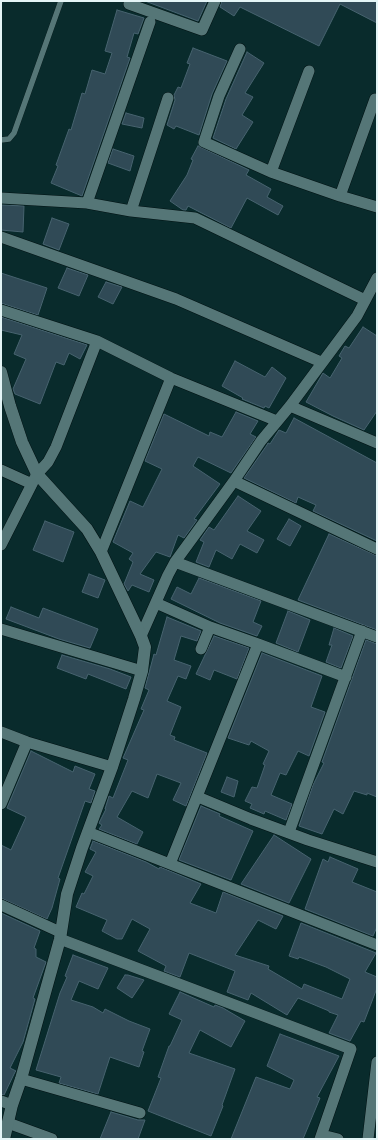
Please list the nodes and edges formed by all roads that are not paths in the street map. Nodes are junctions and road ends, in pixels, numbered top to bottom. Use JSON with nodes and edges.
{"nodes":[{"id":1,"x":61,"y":1,"type":"edge"},
{"id":2,"x":130,"y":1,"type":"edge"},
{"id":3,"x":215,"y":1,"type":"edge"},
{"id":4,"x":150,"y":22,"type":"dead end"},
{"id":5,"x":240,"y":48,"type":"dead end"},
{"id":6,"x":309,"y":71,"type":"dead end"},
{"id":7,"x":168,"y":98,"type":"dead end"},
{"id":8,"x":375,"y":99,"type":"dead end"},
{"id":9,"x":1,"y":140,"type":"edge"},
{"id":10,"x":271,"y":172,"type":"junction"},
{"id":11,"x":340,"y":196,"type":"junction"},
{"id":12,"x":1,"y":198,"type":"edge"},
{"id":13,"x":86,"y":203,"type":"junction"},
{"id":14,"x":377,"y":207,"type":"edge"},
{"id":15,"x":131,"y":211,"type":"junction"},
{"id":16,"x":1,"y":237,"type":"edge"},
{"id":17,"x":377,"y":278,"type":"edge"},
{"id":18,"x":365,"y":300,"type":"junction"},
{"id":19,"x":1,"y":310,"type":"edge"},
{"id":20,"x":97,"y":341,"type":"junction"},
{"id":21,"x":321,"y":362,"type":"junction"},
{"id":22,"x":1,"y":372,"type":"edge"},
{"id":23,"x":171,"y":378,"type":"junction"},
{"id":24,"x":5,"y":404,"type":"edge"},
{"id":25,"x":290,"y":406,"type":"junction"},
{"id":26,"x":277,"y":421,"type":"junction"},
{"id":27,"x":376,"y":440,"type":"edge"},
{"id":28,"x":1,"y":470,"type":"edge"},
{"id":29,"x":35,"y":479,"type":"junction"},
{"id":30,"x":234,"y":481,"type":"junction"},
{"id":31,"x":1,"y":545,"type":"edge"},
{"id":32,"x":377,"y":549,"type":"edge"},
{"id":33,"x":101,"y":552,"type":"junction"},
{"id":34,"x":175,"y":562,"type":"junction"},
{"id":35,"x":156,"y":604,"type":"junction"},
{"id":36,"x":210,"y":627,"type":"junction"},
{"id":37,"x":1,"y":629,"type":"edge"},
{"id":38,"x":362,"y":631,"type":"junction"},
{"id":39,"x":142,"y":636,"type":"junction"},
{"id":40,"x":377,"y":637,"type":"edge"},
{"id":41,"x":258,"y":644,"type":"junction"},
{"id":42,"x":201,"y":649,"type":"dead end"},
{"id":43,"x":142,"y":671,"type":"junction"},
{"id":44,"x":346,"y":677,"type":"junction"},
{"id":45,"x":1,"y":732,"type":"edge"},
{"id":46,"x":26,"y":742,"type":"junction"},
{"id":47,"x":112,"y":767,"type":"junction"},
{"id":48,"x":198,"y":797,"type":"junction"},
{"id":49,"x":1,"y":804,"type":"edge"},
{"id":50,"x":88,"y":832,"type":"junction"},
{"id":51,"x":289,"y":832,"type":"junction"},
{"id":52,"x":377,"y":862,"type":"edge"},
{"id":53,"x":170,"y":864,"type":"junction"},
{"id":54,"x":1,"y":905,"type":"edge"},
{"id":55,"x":60,"y":936,"type":"junction"},
{"id":56,"x":377,"y":945,"type":"edge"},
{"id":57,"x":377,"y":1063,"type":"edge"},
{"id":58,"x":21,"y":1079,"type":"junction"},
{"id":59,"x":6,"y":1103,"type":"edge"},
{"id":60,"x":140,"y":1113,"type":"dead end"},
{"id":61,"x":8,"y":1123,"type":"junction"},
{"id":62,"x":321,"y":1137,"type":"edge"},
{"id":63,"x":4,"y":1139,"type":"edge"},
{"id":64,"x":52,"y":1139,"type":"edge"},
{"id":65,"x":338,"y":1139,"type":"edge"},
{"id":66,"x":368,"y":1139,"type":"edge"}],
"edges":[{"from":1,"to":9,"type":"lane"},
{"from":2,"to":3,"type":"street"},
{"from":4,"to":13,"type":"street"},
{"from":5,"to":10,"type":"street"},
{"from":6,"to":10,"type":"street"},
{"from":7,"to":15,"type":"street"},
{"from":8,"to":11,"type":"street"},
{"from":10,"to":11,"type":"street"},
{"from":11,"to":14,"type":"street"},
{"from":12,"to":13,"type":"street"},
{"from":13,"to":15,"type":"street"},
{"from":15,"to":18,"type":"street"},
{"from":16,"to":21,"type":"street"},
{"from":17,"to":18,"type":"street"},
{"from":18,"to":21,"type":"street"},
{"from":19,"to":20,"type":"street"},
{"from":20,"to":23,"type":"street"},
{"from":20,"to":29,"type":"street"},
{"from":21,"to":25,"type":"street"},
{"from":22,"to":24,"type":"street"},
{"from":23,"to":26,"type":"street"},
{"from":23,"to":33,"type":"street"},
{"from":24,"to":29,"type":"street"},
{"from":25,"to":26,"type":"street"},
{"from":25,"to":27,"type":"street"},
{"from":26,"to":30,"type":"street"},
{"from":28,"to":29,"type":"street"},
{"from":29,"to":31,"type":"street"},
{"from":29,"to":33,"type":"street"},
{"from":30,"to":32,"type":"street"},
{"from":30,"to":34,"type":"street"},
{"from":33,"to":39,"type":"street"},
{"from":34,"to":35,"type":"street"},
{"from":34,"to":38,"type":"street"},
{"from":35,"to":36,"type":"street"},
{"from":35,"to":39,"type":"street"},
{"from":36,"to":41,"type":"street"},
{"from":36,"to":42,"type":"street"},
{"from":37,"to":43,"type":"street"},
{"from":38,"to":40,"type":"street"},
{"from":38,"to":44,"type":"street"},
{"from":39,"to":43,"type":"street"},
{"from":41,"to":44,"type":"street"},
{"from":41,"to":48,"type":"street"},
{"from":43,"to":47,"type":"street"},
{"from":44,"to":51,"type":"street"},
{"from":45,"to":46,"type":"street"},
{"from":46,"to":47,"type":"street"},
{"from":46,"to":49,"type":"street"},
{"from":47,"to":50,"type":"street"},
{"from":48,"to":51,"type":"street"},
{"from":48,"to":53,"type":"street"},
{"from":50,"to":53,"type":"street"},
{"from":50,"to":55,"type":"street"},
{"from":51,"to":52,"type":"street"},
{"from":53,"to":56,"type":"street"},
{"from":54,"to":55,"type":"street"},
{"from":55,"to":58,"type":"street"},
{"from":55,"to":62,"type":"street"},
{"from":57,"to":66,"type":"street"},
{"from":58,"to":59,"type":"street"},
{"from":58,"to":60,"type":"street"},
{"from":59,"to":61,"type":"street"},
{"from":61,"to":63,"type":"street"},
{"from":61,"to":64,"type":"street"},
{"from":62,"to":65,"type":"street"}]}
